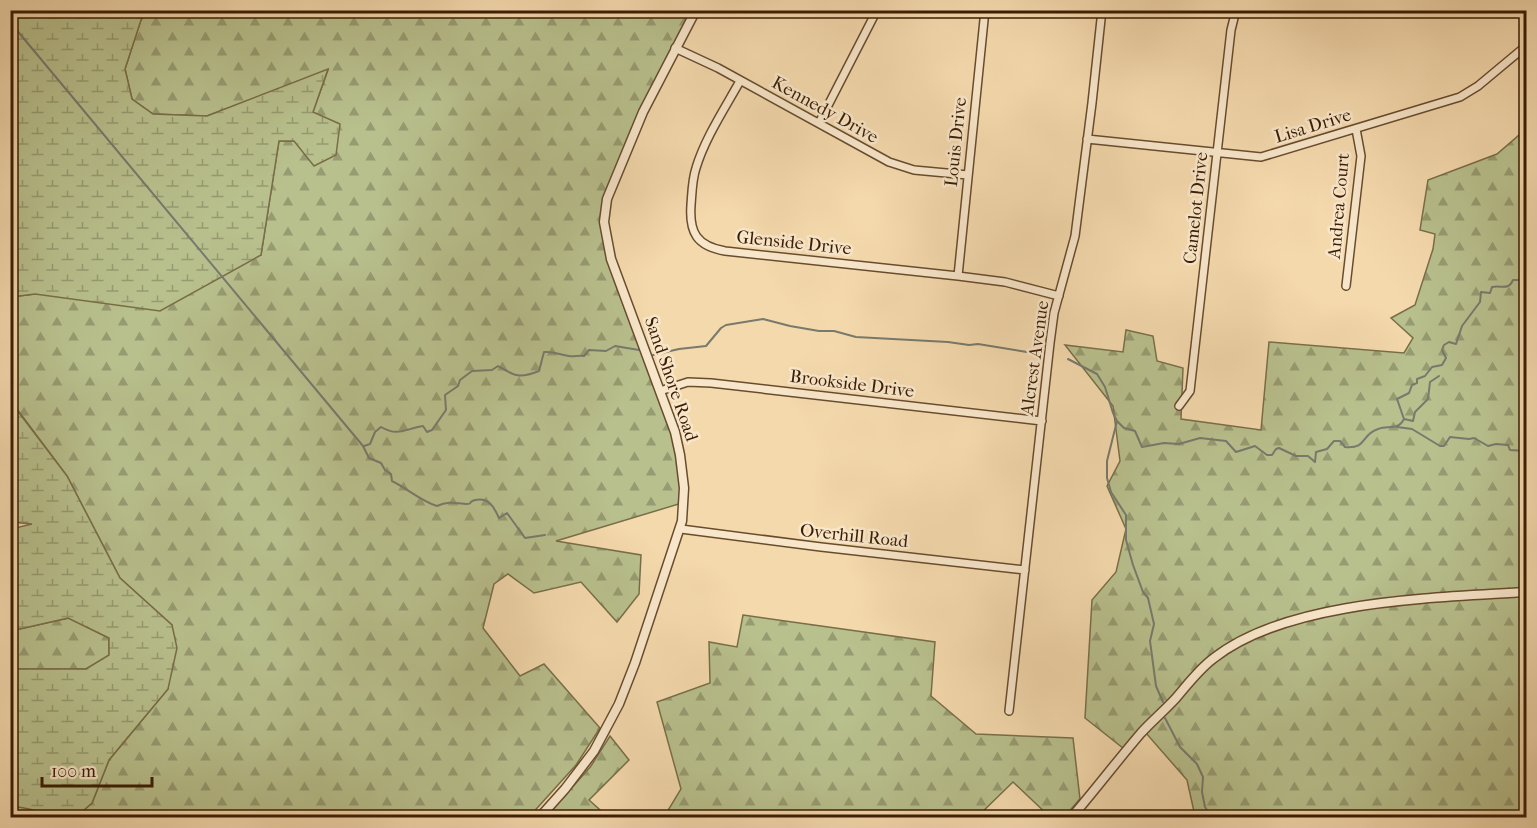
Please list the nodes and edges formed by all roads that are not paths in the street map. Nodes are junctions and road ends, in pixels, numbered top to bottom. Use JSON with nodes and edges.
{"nodes":[{"id":1,"x":696,"y":10,"type":"edge"},
{"id":2,"x":877,"y":10,"type":"edge"},
{"id":3,"x":985,"y":10,"type":"edge"},
{"id":4,"x":1102,"y":10,"type":"edge"},
{"id":5,"x":1236,"y":10,"type":"edge"},
{"id":6,"x":1527,"y":46,"type":"edge"},
{"id":7,"x":675,"y":48,"type":"junction"},
{"id":8,"x":740,"y":81,"type":"junction"},
{"id":9,"x":819,"y":123,"type":"junction"},
{"id":10,"x":1356,"y":129,"type":"junction"},
{"id":11,"x":1087,"y":139,"type":"junction"},
{"id":12,"x":1217,"y":154,"type":"junction"},
{"id":13,"x":968,"y":175,"type":"junction"},
{"id":14,"x":958,"y":276,"type":"junction"},
{"id":15,"x":1346,"y":286,"type":"dead end"},
{"id":16,"x":1059,"y":296,"type":"junction"},
{"id":17,"x":660,"y":391,"type":"junction"},
{"id":18,"x":1179,"y":406,"type":"dead end"},
{"id":19,"x":1042,"y":421,"type":"junction"},
{"id":20,"x":681,"y":529,"type":"junction"},
{"id":21,"x":1025,"y":570,"type":"junction"},
{"id":22,"x":1527,"y":592,"type":"edge"},
{"id":23,"x":1008,"y":711,"type":"dead end"},
{"id":24,"x":539,"y":818,"type":"edge"},
{"id":25,"x":1071,"y":818,"type":"edge"}],
"edges":[{"from":1,"to":7,"type":"street","name":"Sand Shore Road"},
{"from":2,"to":9,"type":"street"},
{"from":3,"to":13,"type":"street","name":"Louis Drive"},
{"from":4,"to":11,"type":"street","name":"Alcrest Avenue"},
{"from":5,"to":12,"type":"street","name":"Camelot Drive"},
{"from":6,"to":10,"type":"street","name":"Lisa Drive"},
{"from":7,"to":8,"type":"street","name":"Kennedy Drive"},
{"from":7,"to":17,"type":"street","name":"Sand Shore Road"},
{"from":8,"to":9,"type":"street","name":"Kennedy Drive"},
{"from":8,"to":14,"type":"street","name":"Glenside Drive"},
{"from":9,"to":13,"type":"street","name":"Kennedy Drive"},
{"from":10,"to":12,"type":"street","name":"Lisa Drive"},
{"from":10,"to":15,"type":"street","name":"Andrea Court"},
{"from":11,"to":12,"type":"street","name":"Lisa Drive"},
{"from":11,"to":16,"type":"street","name":"Alcrest Avenue"},
{"from":12,"to":18,"type":"street","name":"Camelot Drive"},
{"from":13,"to":14,"type":"street","name":"Louis Drive"},
{"from":14,"to":16,"type":"street","name":"Glenside Drive"},
{"from":16,"to":19,"type":"street","name":"Alcrest Avenue"},
{"from":17,"to":19,"type":"street","name":"Brookside Drive"},
{"from":17,"to":20,"type":"street","name":"Sand Shore Road"},
{"from":19,"to":21,"type":"street","name":"Alcrest Avenue"},
{"from":20,"to":21,"type":"street","name":"Overhill Road"},
{"from":20,"to":24,"type":"street","name":"Sand Shore Road"},
{"from":21,"to":23,"type":"street","name":"Alcrest Avenue"},
{"from":22,"to":25,"type":"street"}]}
